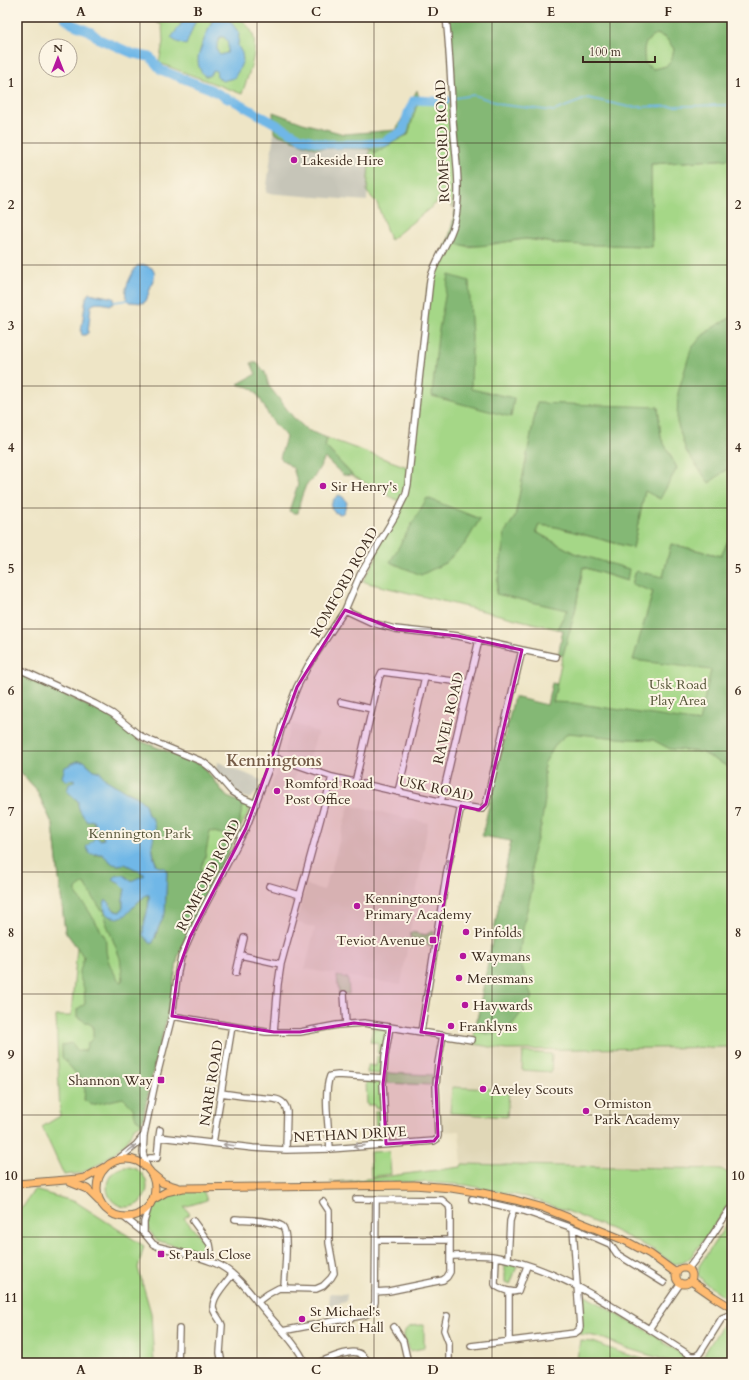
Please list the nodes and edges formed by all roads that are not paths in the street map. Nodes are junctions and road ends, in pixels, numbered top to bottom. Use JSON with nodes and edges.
{"nodes":[{"id":1,"x":446,"y":17,"type":"edge"},
{"id":2,"x":345,"y":610,"type":"junction"},
{"id":3,"x":479,"y":640,"type":"junction"},
{"id":4,"x":522,"y":650,"type":"junction"},
{"id":5,"x":556,"y":657,"type":"dead end"},
{"id":6,"x":17,"y":668,"type":"edge"},
{"id":7,"x":425,"y":677,"type":"junction"},
{"id":8,"x":469,"y":683,"type":"junction"},
{"id":9,"x":341,"y":702,"type":"dead end"},
{"id":10,"x":372,"y":709,"type":"junction"},
{"id":11,"x":273,"y":758,"type":"junction"},
{"id":12,"x":332,"y":777,"type":"junction"},
{"id":13,"x":355,"y":782,"type":"junction"},
{"id":14,"x":398,"y":792,"type":"junction"},
{"id":15,"x":441,"y":802,"type":"junction"},
{"id":16,"x":256,"y":804,"type":"junction"},
{"id":17,"x":461,"y":806,"type":"junction"},
{"id":18,"x":269,"y":886,"type":"dead end"},
{"id":19,"x":300,"y":895,"type":"junction"},
{"id":20,"x":244,"y":938,"type":"dead end"},
{"id":21,"x":240,"y":955,"type":"junction"},
{"id":22,"x":281,"y":964,"type":"junction"},
{"id":23,"x":236,"y":973,"type":"dead end"},
{"id":24,"x":344,"y":994,"type":"dead end"},
{"id":25,"x":172,"y":1016,"type":"junction"},
{"id":26,"x":346,"y":1024,"type":"junction"},
{"id":27,"x":232,"y":1026,"type":"junction"},
{"id":28,"x":390,"y":1027,"type":"junction"},
{"id":29,"x":274,"y":1032,"type":"junction"},
{"id":30,"x":421,"y":1032,"type":"junction"},
{"id":31,"x":443,"y":1035,"type":"junction"},
{"id":32,"x":472,"y":1040,"type":"dead end"},
{"id":33,"x":383,"y":1078,"type":"junction"},
{"id":34,"x":221,"y":1093,"type":"junction"},
{"id":35,"x":144,"y":1135,"type":"junction"},
{"id":36,"x":213,"y":1143,"type":"junction"},
{"id":37,"x":386,"y":1144,"type":"junction"},
{"id":38,"x":330,"y":1148,"type":"junction"},
{"id":39,"x":286,"y":1150,"type":"junction"},
{"id":40,"x":150,"y":1158,"type":"dead end"},
{"id":41,"x":117,"y":1160,"type":"junction"},
{"id":42,"x":105,"y":1167,"type":"junction"},
{"id":43,"x":147,"y":1167,"type":"junction"},
{"id":44,"x":151,"y":1173,"type":"junction"},
{"id":45,"x":66,"y":1181,"type":"junction"},
{"id":46,"x":17,"y":1184,"type":"edge"},
{"id":47,"x":183,"y":1188,"type":"junction"},
{"id":48,"x":154,"y":1199,"type":"junction"},
{"id":49,"x":356,"y":1199,"type":"dead end"},
{"id":50,"x":376,"y":1199,"type":"junction"},
{"id":51,"x":472,"y":1199,"type":"dead end"},
{"id":52,"x":100,"y":1201,"type":"junction"},
{"id":53,"x":323,"y":1202,"type":"dead end"},
{"id":54,"x":514,"y":1208,"type":"junction"},
{"id":55,"x":148,"y":1209,"type":"junction"},
{"id":56,"x":730,"y":1210,"type":"dead end"},
{"id":57,"x":125,"y":1218,"type":"junction"},
{"id":58,"x":235,"y":1219,"type":"dead end"},
{"id":59,"x":193,"y":1221,"type":"dead end"},
{"id":60,"x":573,"y":1228,"type":"junction"},
{"id":61,"x":144,"y":1233,"type":"junction"},
{"id":62,"x":376,"y":1240,"type":"junction"},
{"id":63,"x":450,"y":1240,"type":"junction"},
{"id":64,"x":450,"y":1256,"type":"junction"},
{"id":65,"x":496,"y":1257,"type":"junction"},
{"id":66,"x":508,"y":1259,"type":"junction"},
{"id":67,"x":207,"y":1260,"type":"junction"},
{"id":68,"x":527,"y":1266,"type":"junction"},
{"id":69,"x":688,"y":1269,"type":"junction"},
{"id":70,"x":676,"y":1273,"type":"junction"},
{"id":71,"x":232,"y":1275,"type":"junction"},
{"id":72,"x":691,"y":1281,"type":"junction"},
{"id":73,"x":664,"y":1283,"type":"dead end"},
{"id":74,"x":680,"y":1284,"type":"junction"},
{"id":75,"x":577,"y":1286,"type":"junction"},
{"id":76,"x":284,"y":1288,"type":"junction"},
{"id":77,"x":509,"y":1291,"type":"junction"},
{"id":78,"x":375,"y":1292,"type":"junction"},
{"id":79,"x":257,"y":1302,"type":"junction"},
{"id":80,"x":732,"y":1308,"type":"edge"},
{"id":81,"x":447,"y":1316,"type":"dead end"},
{"id":82,"x":732,"y":1319,"type":"edge"},
{"id":83,"x":394,"y":1327,"type":"dead end"},
{"id":84,"x":179,"y":1329,"type":"dead end"},
{"id":85,"x":649,"y":1330,"type":"junction"},
{"id":86,"x":282,"y":1331,"type":"junction"},
{"id":87,"x":509,"y":1341,"type":"junction"},
{"id":88,"x":471,"y":1346,"type":"dead end"},
{"id":89,"x":178,"y":1363,"type":"edge"},
{"id":90,"x":222,"y":1363,"type":"edge"},
{"id":91,"x":305,"y":1363,"type":"edge"},
{"id":92,"x":317,"y":1363,"type":"edge"},
{"id":93,"x":370,"y":1363,"type":"edge"},
{"id":94,"x":408,"y":1363,"type":"edge"},
{"id":95,"x":449,"y":1363,"type":"edge"}],
"edges":[{"from":1,"to":2,"type":"street","name":"ROMFORD ROAD"},
{"from":2,"to":3,"type":"street","one_way":true},
{"from":2,"to":11,"type":"street","name":"ROMFORD ROAD"},
{"from":3,"to":4,"type":"street","one_way":true},
{"from":3,"to":8,"type":"street","name":"RAVEL ROAD"},
{"from":4,"to":5,"type":"street"},
{"from":4,"to":17,"type":"street","name":"USK ROAD","one_way":true},
{"from":6,"to":16,"type":"street"},
{"from":7,"to":8,"type":"street"},
{"from":7,"to":10,"type":"street"},
{"from":7,"to":14,"type":"street"},
{"from":8,"to":15,"type":"street","name":"RAVEL ROAD"},
{"from":9,"to":10,"type":"street"},
{"from":10,"to":13,"type":"street"},
{"from":11,"to":12,"type":"street","name":"USK ROAD"},
{"from":11,"to":16,"type":"street","name":"ROMFORD ROAD"},
{"from":12,"to":13,"type":"street","name":"USK ROAD"},
{"from":12,"to":19,"type":"street"},
{"from":13,"to":14,"type":"street","name":"USK ROAD"},
{"from":14,"to":15,"type":"street","name":"USK ROAD"},
{"from":15,"to":17,"type":"street","name":"USK ROAD"},
{"from":16,"to":25,"type":"street","name":"ROMFORD ROAD"},
{"from":30,"to":17,"type":"street","one_way":true},
{"from":18,"to":19,"type":"street"},
{"from":19,"to":22,"type":"street"},
{"from":20,"to":21,"type":"street"},
{"from":21,"to":22,"type":"street"},
{"from":21,"to":23,"type":"street"},
{"from":22,"to":29,"type":"street"},
{"from":24,"to":26,"type":"street"},
{"from":25,"to":27,"type":"street"},
{"from":25,"to":35,"type":"street","name":"ROMFORD ROAD"},
{"from":26,"to":28,"type":"street"},
{"from":29,"to":26,"type":"street","one_way":true},
{"from":27,"to":29,"type":"street"},
{"from":27,"to":34,"type":"street","name":"NARE ROAD"},
{"from":28,"to":30,"type":"street"},
{"from":28,"to":33,"type":"street"},
{"from":30,"to":31,"type":"street"},
{"from":31,"to":32,"type":"street"},
{"from":31,"to":37,"type":"street","name":"NETHAN DRIVE","one_way":true},
{"from":33,"to":37,"type":"street"},
{"from":33,"to":38,"type":"street"},
{"from":34,"to":36,"type":"street","name":"NARE ROAD"},
{"from":34,"to":39,"type":"street"},
{"from":41,"to":35,"type":"street","one_way":true},
{"from":35,"to":43,"type":"street","name":"ROMFORD ROAD"},
{"from":39,"to":36,"type":"street","name":"NETHAN DRIVE","one_way":true},
{"from":36,"to":40,"type":"street","name":"NETHAN DRIVE"},
{"from":37,"to":38,"type":"street","name":"NETHAN DRIVE","one_way":true},
{"from":38,"to":39,"type":"street","name":"NETHAN DRIVE"},
{"from":41,"to":42,"type":"main road"},
{"from":41,"to":43,"type":"main road"},
{"from":42,"to":45,"type":"main road"},
{"from":42,"to":52,"type":"main road"},
{"from":43,"to":44,"type":"main road"},
{"from":44,"to":47,"type":"main road"},
{"from":44,"to":48,"type":"main road"},
{"from":45,"to":46,"type":"main road"},
{"from":45,"to":52,"type":"main road"},
{"from":47,"to":48,"type":"main road"},
{"from":47,"to":70,"type":"main road"},
{"from":48,"to":55,"type":"main road"},
{"from":49,"to":50,"type":"street"},
{"from":50,"to":62,"type":"street"},
{"from":50,"to":63,"type":"street"},
{"from":51,"to":54,"type":"street"},
{"from":52,"to":57,"type":"main road"},
{"from":53,"to":76,"type":"street"},
{"from":54,"to":60,"type":"street"},
{"from":54,"to":66,"type":"street"},
{"from":55,"to":57,"type":"main road"},
{"from":55,"to":61,"type":"street"},
{"from":56,"to":69,"type":"street"},
{"from":57,"to":61,"type":"street"},
{"from":58,"to":76,"type":"street"},
{"from":59,"to":67,"type":"street"},
{"from":60,"to":73,"type":"street"},
{"from":60,"to":75,"type":"street"},
{"from":61,"to":67,"type":"street"},
{"from":62,"to":63,"type":"street"},
{"from":62,"to":78,"type":"street"},
{"from":63,"to":64,"type":"street"},
{"from":64,"to":65,"type":"street"},
{"from":64,"to":78,"type":"street"},
{"from":65,"to":66,"type":"street"},
{"from":65,"to":77,"type":"street"},
{"from":66,"to":68,"type":"street"},
{"from":67,"to":71,"type":"street"},
{"from":68,"to":75,"type":"street"},
{"from":68,"to":77,"type":"street"},
{"from":69,"to":70,"type":"main road"},
{"from":69,"to":72,"type":"main road"},
{"from":70,"to":74,"type":"main road"},
{"from":71,"to":79,"type":"street"},
{"from":71,"to":90,"type":"street"},
{"from":72,"to":74,"type":"main road"},
{"from":72,"to":80,"type":"main road"},
{"from":74,"to":85,"type":"street"},
{"from":75,"to":85,"type":"street"},
{"from":75,"to":87,"type":"street"},
{"from":76,"to":79,"type":"street"},
{"from":77,"to":87,"type":"street"},
{"from":78,"to":86,"type":"street"},
{"from":79,"to":86,"type":"street"},
{"from":81,"to":95,"type":"street"},
{"from":82,"to":85,"type":"street"},
{"from":83,"to":94,"type":"street"},
{"from":84,"to":89,"type":"street"},
{"from":86,"to":91,"type":"street"},
{"from":87,"to":88,"type":"street"},
{"from":92,"to":93,"type":"street"}]}
